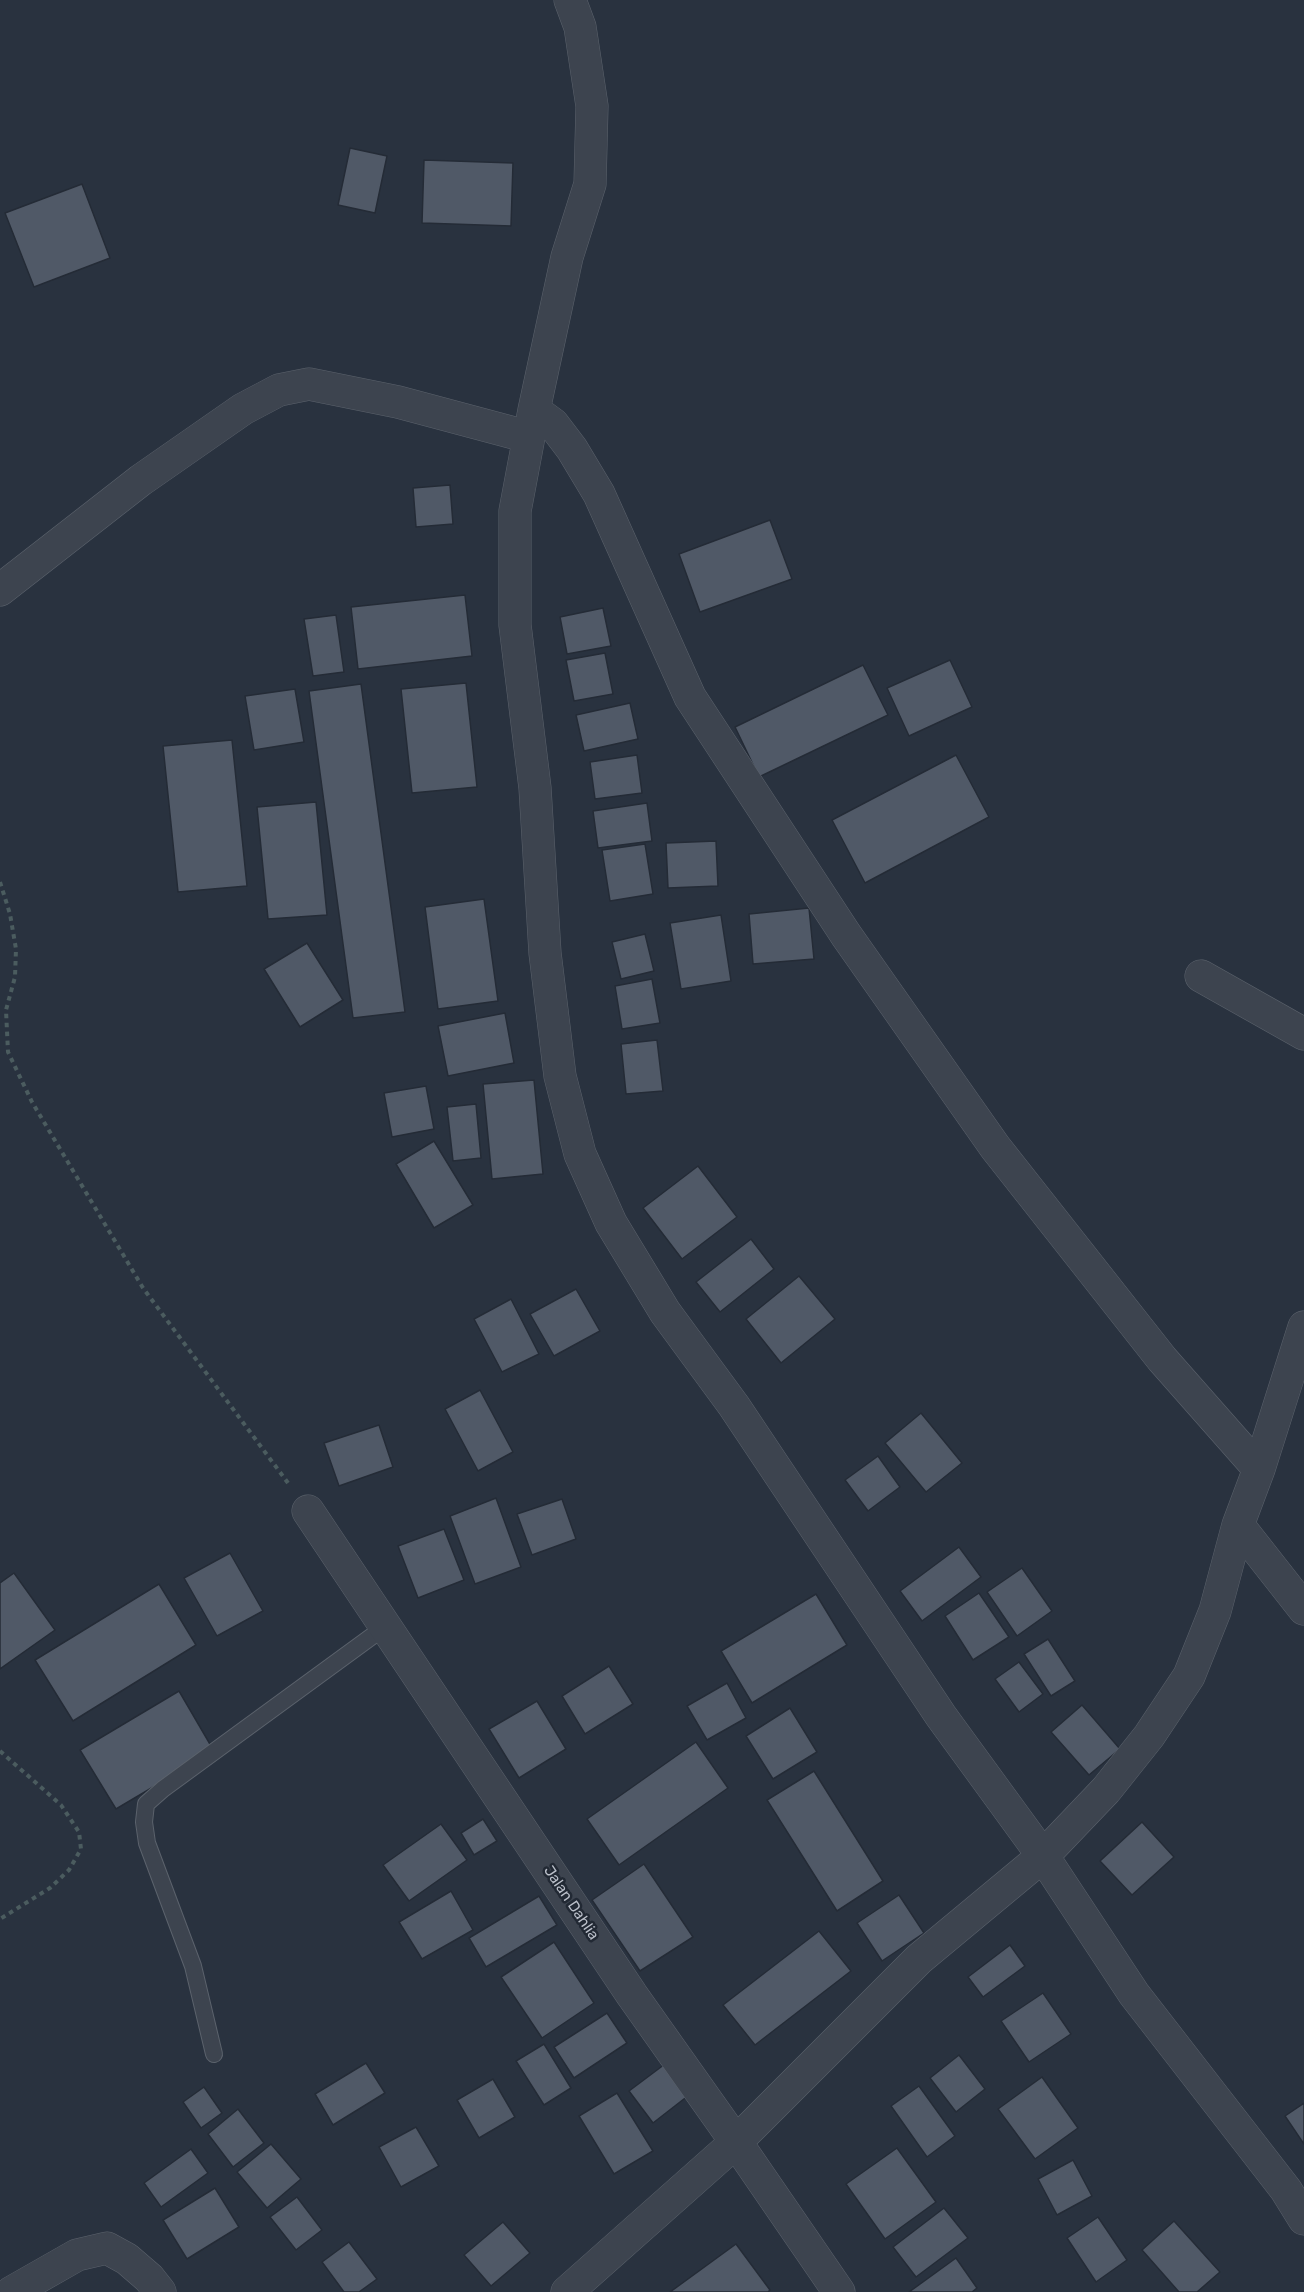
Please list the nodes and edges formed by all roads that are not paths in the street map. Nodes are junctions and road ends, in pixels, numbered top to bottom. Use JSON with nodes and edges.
{"nodes":[{"id":1,"x":570,"y":0,"type":"edge"},
{"id":2,"x":531,"y":424,"type":"junction"},
{"id":3,"x":0,"y":590,"type":"edge"},
{"id":4,"x":1201,"y":976,"type":"dead end"},
{"id":5,"x":1304,"y":1034,"type":"edge"},
{"id":6,"x":1304,"y":1327,"type":"edge"},
{"id":7,"x":1260,"y":1469,"type":"junction"},
{"id":8,"x":308,"y":1510,"type":"road end"},
{"id":9,"x":1238,"y":1525,"type":"junction"},
{"id":10,"x":1304,"y":1609,"type":"edge"},
{"id":11,"x":386,"y":1626,"type":"junction"},
{"id":12,"x":1043,"y":1856,"type":"junction"},
{"id":13,"x":214,"y":2054,"type":"dead end"},
{"id":14,"x":736,"y":2142,"type":"junction"},
{"id":15,"x":1295,"y":2186,"type":"edge"},
{"id":16,"x":1304,"y":2218,"type":"edge"},
{"id":17,"x":12,"y":2292,"type":"edge"},
{"id":18,"x":160,"y":2292,"type":"edge"},
{"id":19,"x":567,"y":2292,"type":"edge"},
{"id":20,"x":839,"y":2292,"type":"edge"}],
"edges":[{"from":1,"to":2,"type":"street"},
{"from":2,"to":3,"type":"street"},
{"from":2,"to":7,"type":"street"},
{"from":2,"to":12,"type":"street"},
{"from":4,"to":5,"type":"street"},
{"from":6,"to":7,"type":"street"},
{"from":7,"to":9,"type":"street"},
{"from":8,"to":11,"type":"street","name":"Jalan Dahlia"},
{"from":9,"to":10,"type":"street"},
{"from":9,"to":12,"type":"street"},
{"from":11,"to":13,"type":"lane"},
{"from":11,"to":14,"type":"street","name":"Jalan Dahlia"},
{"from":12,"to":14,"type":"street"},
{"from":12,"to":15,"type":"street"},
{"from":14,"to":19,"type":"street"},
{"from":14,"to":20,"type":"street","name":"Jalan Dahlia"},
{"from":15,"to":16,"type":"street"},
{"from":17,"to":18,"type":"street"}]}
